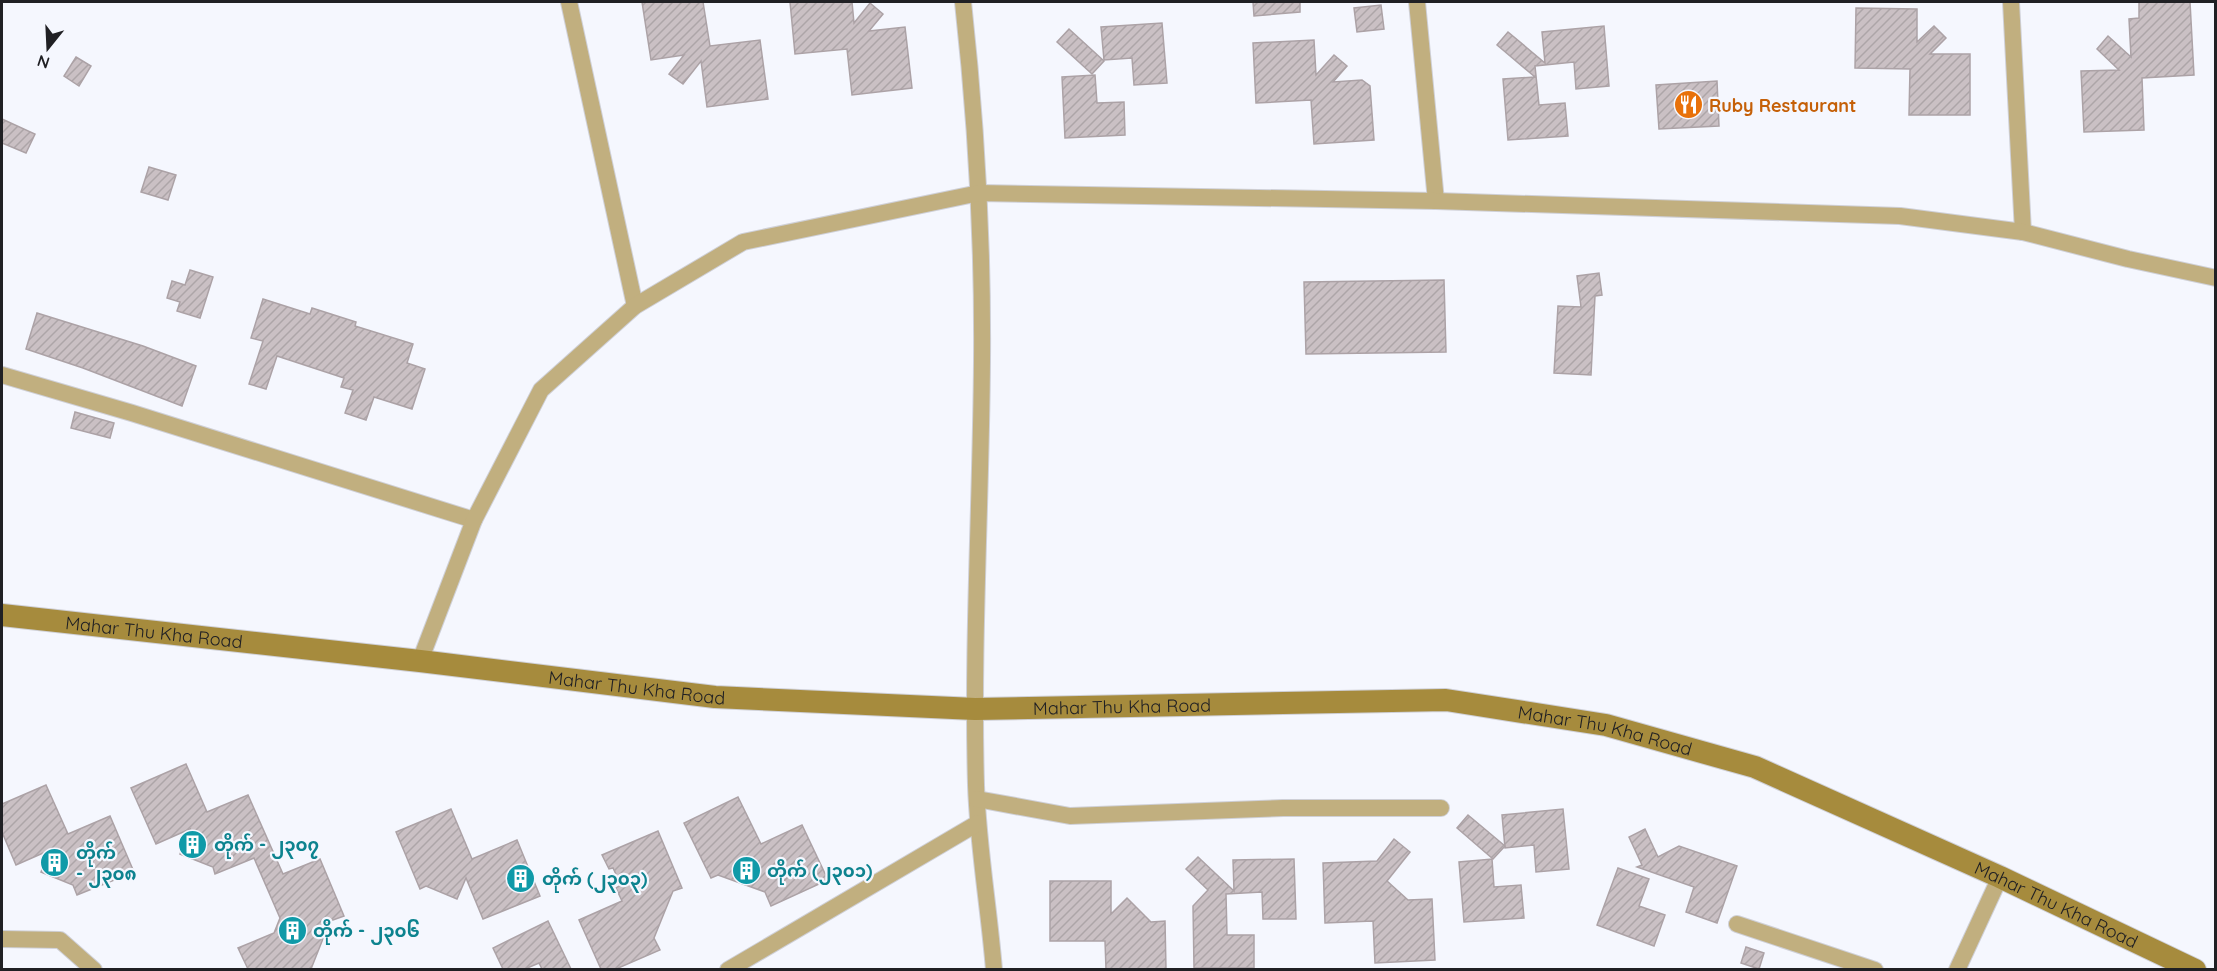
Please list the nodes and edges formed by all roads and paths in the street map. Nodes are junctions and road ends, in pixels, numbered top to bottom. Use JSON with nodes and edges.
{"nodes":[{"id":1,"x":569,"y":2,"type":"edge"},
{"id":2,"x":963,"y":2,"type":"edge"},
{"id":3,"x":1417,"y":2,"type":"edge"},
{"id":4,"x":2012,"y":2,"type":"edge"},
{"id":5,"x":979,"y":194,"type":"junction"},
{"id":6,"x":1436,"y":201,"type":"junction"},
{"id":7,"x":2023,"y":232,"type":"junction"},
{"id":8,"x":2216,"y":278,"type":"edge"},
{"id":9,"x":634,"y":306,"type":"junction"},
{"id":10,"x":2,"y":375,"type":"edge"},
{"id":11,"x":474,"y":520,"type":"junction"},
{"id":12,"x":2,"y":615,"type":"edge"},
{"id":13,"x":420,"y":661,"type":"junction"},
{"id":14,"x":975,"y":709,"type":"junction"},
{"id":15,"x":977,"y":799,"type":"junction"},
{"id":16,"x":1441,"y":808,"type":"dead end"},
{"id":17,"x":978,"y":823,"type":"junction"},
{"id":18,"x":2000,"y":877,"type":"junction"},
{"id":19,"x":1737,"y":924,"type":"dead end"},
{"id":20,"x":2,"y":939,"type":"edge"},
{"id":21,"x":94,"y":969,"type":"edge"},
{"id":22,"x":728,"y":969,"type":"edge"},
{"id":23,"x":994,"y":969,"type":"edge"},
{"id":24,"x":1875,"y":969,"type":"edge"},
{"id":25,"x":1957,"y":969,"type":"edge"},
{"id":26,"x":2195,"y":969,"type":"edge"}],
"edges":[{"from":1,"to":9,"type":"street"},
{"from":2,"to":5,"type":"street"},
{"from":3,"to":6,"type":"street"},
{"from":4,"to":7,"type":"street"},
{"from":5,"to":6,"type":"street"},
{"from":5,"to":9,"type":"street"},
{"from":5,"to":14,"type":"street"},
{"from":6,"to":7,"type":"street"},
{"from":7,"to":8,"type":"street"},
{"from":9,"to":11,"type":"street"},
{"from":10,"to":11,"type":"street"},
{"from":11,"to":13,"type":"street"},
{"from":12,"to":13,"type":"main road","name":"Mahar Thu Kha Road"},
{"from":13,"to":14,"type":"main road","name":"Mahar Thu Kha Road"},
{"from":14,"to":15,"type":"street"},
{"from":14,"to":18,"type":"main road","name":"Mahar Thu Kha Road"},
{"from":15,"to":16,"type":"street"},
{"from":15,"to":17,"type":"street"},
{"from":17,"to":22,"type":"street"},
{"from":17,"to":23,"type":"street"},
{"from":18,"to":25,"type":"street"},
{"from":18,"to":26,"type":"main road","name":"Mahar Thu Kha Road"},
{"from":19,"to":24,"type":"street"},
{"from":20,"to":21,"type":"street"}]}
